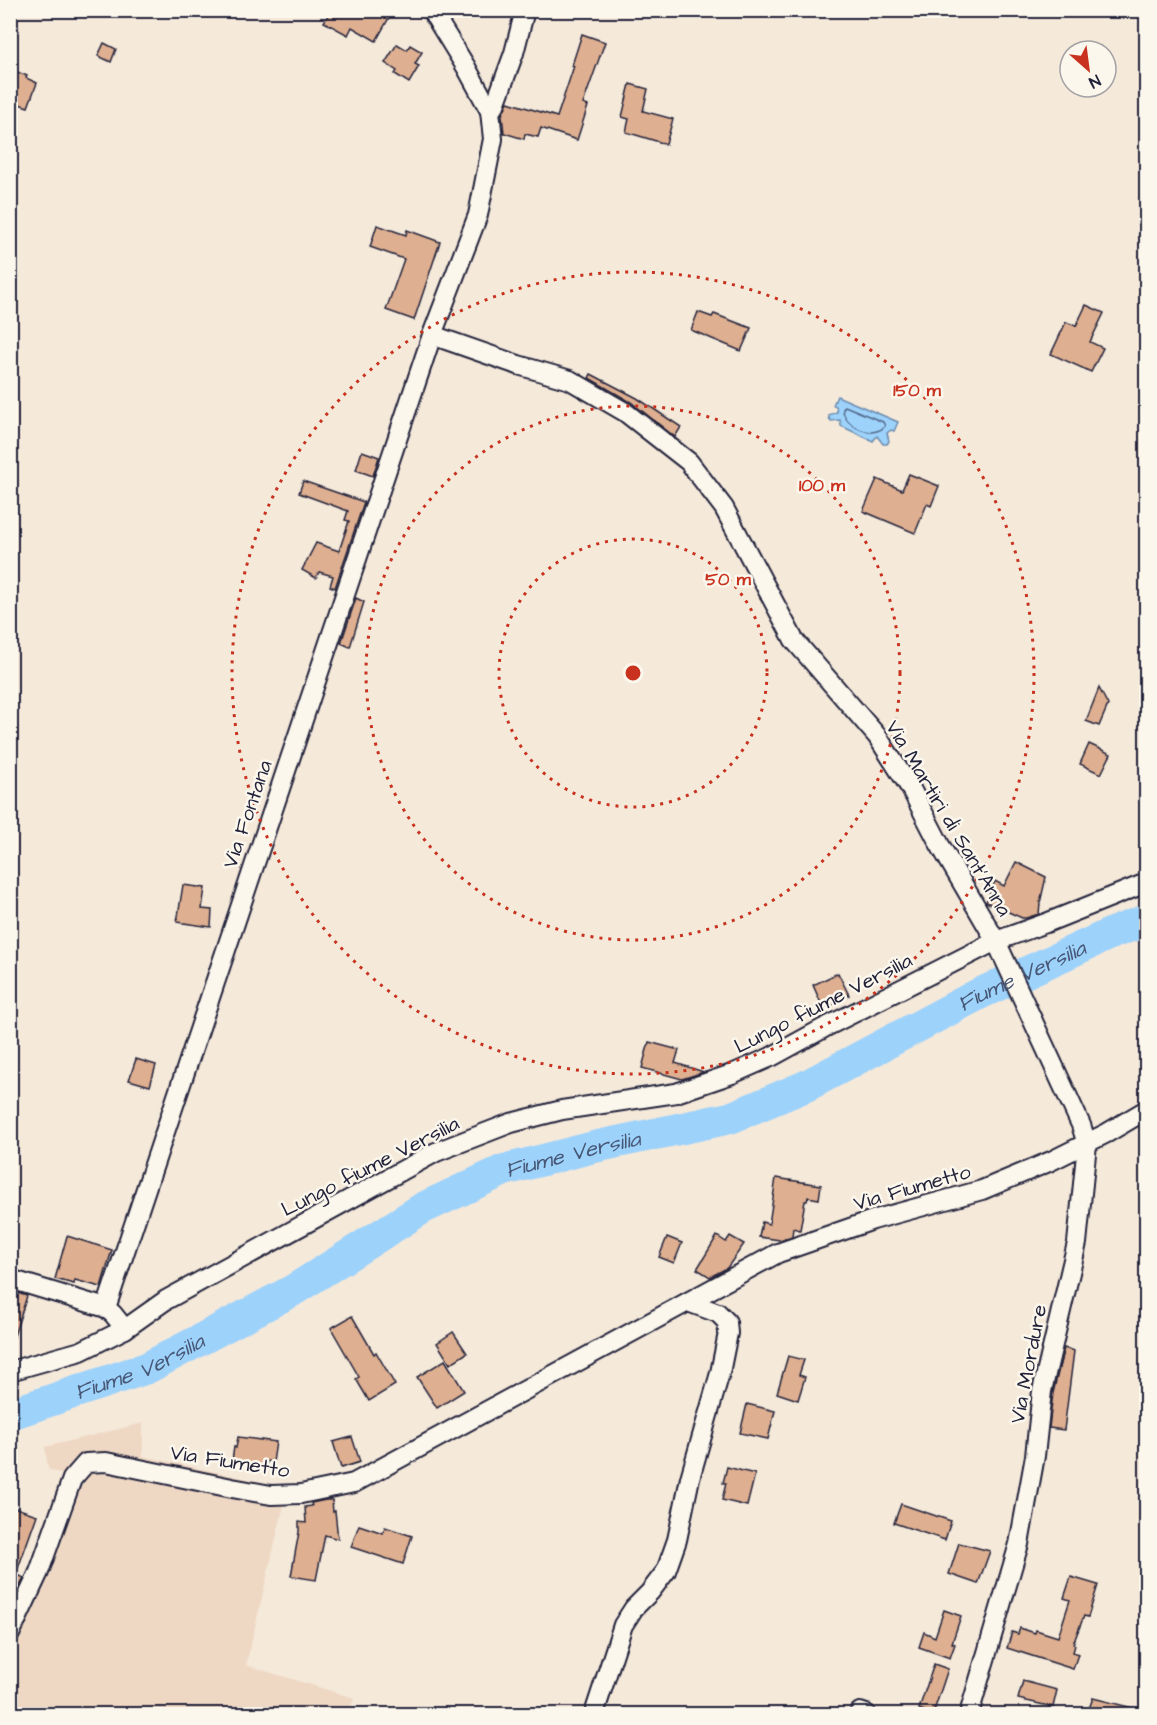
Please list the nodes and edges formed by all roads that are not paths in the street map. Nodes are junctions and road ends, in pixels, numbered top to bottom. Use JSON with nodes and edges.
{"nodes":[{"id":1,"x":431,"y":10,"type":"edge"},
{"id":2,"x":525,"y":10,"type":"edge"},
{"id":3,"x":490,"y":111,"type":"junction"},
{"id":4,"x":432,"y":335,"type":"junction"},
{"id":5,"x":1146,"y":883,"type":"edge"},
{"id":6,"x":998,"y":945,"type":"junction"},
{"id":7,"x":1146,"y":1110,"type":"edge"},
{"id":8,"x":1087,"y":1144,"type":"junction"},
{"id":9,"x":10,"y":1279,"type":"edge"},
{"id":10,"x":688,"y":1302,"type":"junction"},
{"id":11,"x":106,"y":1308,"type":"junction"},
{"id":12,"x":125,"y":1329,"type":"junction"},
{"id":13,"x":10,"y":1371,"type":"edge"},
{"id":14,"x":10,"y":1634,"type":"edge"},
{"id":15,"x":594,"y":1714,"type":"edge"},
{"id":16,"x":969,"y":1714,"type":"edge"}],
"edges":[{"from":1,"to":3,"type":"street"},
{"from":2,"to":3,"type":"street"},
{"from":3,"to":4,"type":"street"},
{"from":4,"to":6,"type":"street","name":"Via Martiri di Sant'Anna"},
{"from":4,"to":11,"type":"street","name":"Via Fontana"},
{"from":5,"to":6,"type":"street","name":"Via Martiri di Sant'Anna"},
{"from":6,"to":8,"type":"street","name":"Via Mordure"},
{"from":6,"to":12,"type":"street","name":"Lungo fiume Versilia"},
{"from":7,"to":8,"type":"street","name":"Via Fiumetto"},
{"from":8,"to":10,"type":"street","name":"Via Fiumetto"},
{"from":8,"to":16,"type":"street","name":"Via Mordure"},
{"from":9,"to":11,"type":"street"},
{"from":10,"to":14,"type":"street","name":"Via Fiumetto"},
{"from":10,"to":15,"type":"street"},
{"from":11,"to":12,"type":"street"},
{"from":12,"to":13,"type":"street","name":"Lungo fiume Versilia"}]}
